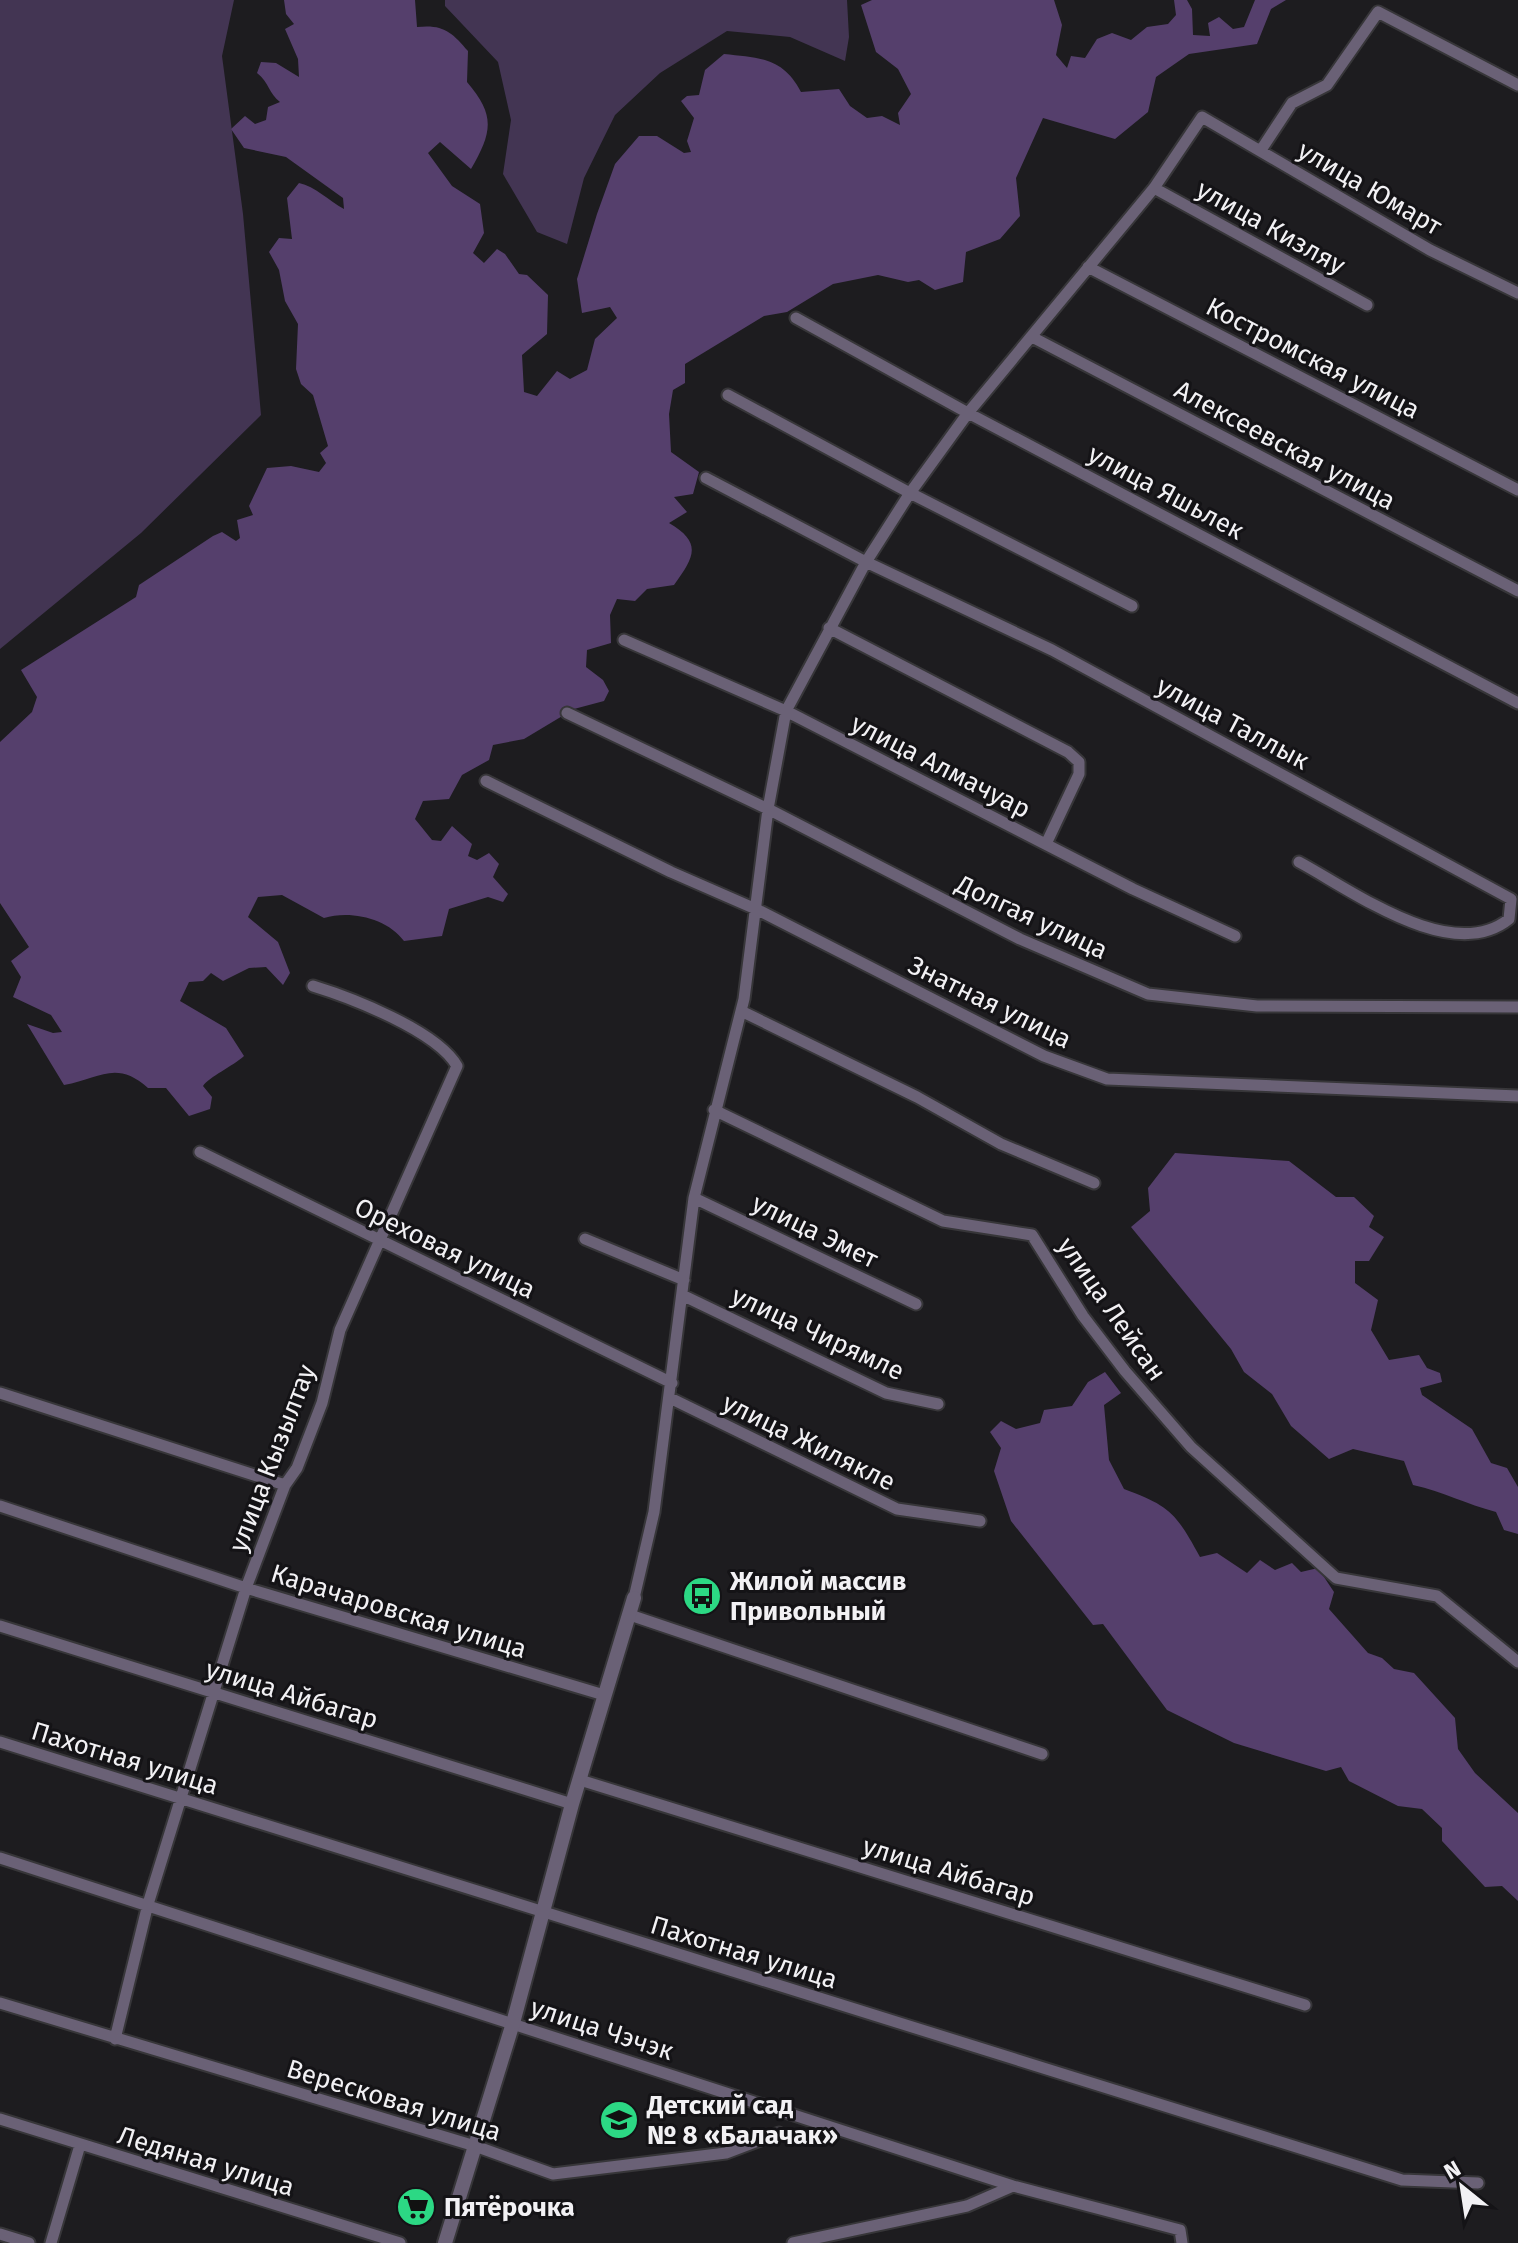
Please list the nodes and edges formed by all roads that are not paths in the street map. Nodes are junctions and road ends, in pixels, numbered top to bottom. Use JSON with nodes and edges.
{"nodes":[{"id":1,"x":1518,"y":85,"type":"edge"},
{"id":2,"x":1261,"y":150,"type":"junction"},
{"id":3,"x":1154,"y":188,"type":"junction"},
{"id":4,"x":1088,"y":267,"type":"junction"},
{"id":5,"x":1518,"y":293,"type":"edge"},
{"id":6,"x":1367,"y":305,"type":"dead end"},
{"id":7,"x":796,"y":318,"type":"dead end"},
{"id":8,"x":1032,"y":337,"type":"junction"},
{"id":9,"x":728,"y":395,"type":"dead end"},
{"id":10,"x":968,"y":413,"type":"junction"},
{"id":11,"x":706,"y":478,"type":"dead end"},
{"id":12,"x":1518,"y":490,"type":"edge"},
{"id":13,"x":910,"y":493,"type":"junction"},
{"id":14,"x":866,"y":562,"type":"junction"},
{"id":15,"x":1518,"y":591,"type":"edge"},
{"id":16,"x":1132,"y":606,"type":"dead end"},
{"id":17,"x":829,"y":628,"type":"junction"},
{"id":18,"x":624,"y":640,"type":"dead end"},
{"id":19,"x":1518,"y":703,"type":"edge"},
{"id":20,"x":786,"y":711,"type":"junction"},
{"id":21,"x":567,"y":713,"type":"dead end"},
{"id":22,"x":486,"y":781,"type":"dead end"},
{"id":23,"x":768,"y":809,"type":"junction"},
{"id":24,"x":1046,"y":844,"type":"junction"},
{"id":25,"x":1299,"y":862,"type":"dead end"},
{"id":26,"x":758,"y":910,"type":"junction"},
{"id":27,"x":1235,"y":936,"type":"dead end"},
{"id":28,"x":313,"y":986,"type":"dead end"},
{"id":29,"x":1518,"y":1007,"type":"edge"},
{"id":30,"x":741,"y":1011,"type":"junction"},
{"id":31,"x":1518,"y":1096,"type":"edge"},
{"id":32,"x":714,"y":1110,"type":"junction"},
{"id":33,"x":200,"y":1152,"type":"dead end"},
{"id":34,"x":1094,"y":1183,"type":"dead end"},
{"id":35,"x":694,"y":1198,"type":"junction"},
{"id":36,"x":585,"y":1239,"type":"dead end"},
{"id":37,"x":380,"y":1242,"type":"junction"},
{"id":38,"x":684,"y":1280,"type":"junction"},
{"id":39,"x":682,"y":1295,"type":"junction"},
{"id":40,"x":916,"y":1304,"type":"dead end"},
{"id":41,"x":672,"y":1383,"type":"junction"},
{"id":42,"x":0,"y":1393,"type":"edge"},
{"id":43,"x":670,"y":1398,"type":"junction"},
{"id":44,"x":938,"y":1404,"type":"dead end"},
{"id":45,"x":285,"y":1485,"type":"junction"},
{"id":46,"x":0,"y":1506,"type":"edge"},
{"id":47,"x":980,"y":1521,"type":"dead end"},
{"id":48,"x":246,"y":1588,"type":"junction"},
{"id":49,"x":634,"y":1598,"type":"joint"},
{"id":50,"x":630,"y":1615,"type":"junction"},
{"id":51,"x":0,"y":1626,"type":"edge"},
{"id":52,"x":1518,"y":1662,"type":"edge"},
{"id":53,"x":216,"y":1693,"type":"junction"},
{"id":54,"x":604,"y":1695,"type":"junction"},
{"id":55,"x":0,"y":1742,"type":"edge"},
{"id":56,"x":1042,"y":1754,"type":"dead end"},
{"id":57,"x":580,"y":1780,"type":"junction"},
{"id":58,"x":182,"y":1799,"type":"junction"},
{"id":59,"x":572,"y":1804,"type":"junction"},
{"id":60,"x":0,"y":1858,"type":"edge"},
{"id":61,"x":148,"y":1904,"type":"junction"},
{"id":62,"x":543,"y":1912,"type":"junction"},
{"id":63,"x":0,"y":2003,"type":"edge"},
{"id":64,"x":1305,"y":2005,"type":"dead end"},
{"id":65,"x":513,"y":2023,"type":"junction"},
{"id":66,"x":115,"y":2039,"type":"junction"},
{"id":67,"x":0,"y":2119,"type":"edge"},
{"id":68,"x":779,"y":2133,"type":"dead end"},
{"id":69,"x":80,"y":2145,"type":"junction"},
{"id":70,"x":475,"y":2146,"type":"junction"},
{"id":71,"x":1478,"y":2183,"type":"dead end"},
{"id":72,"x":1013,"y":2186,"type":"junction"},
{"id":73,"x":0,"y":2234,"type":"edge"},
{"id":74,"x":29,"y":2243,"type":"edge"},
{"id":75,"x":51,"y":2243,"type":"edge"},
{"id":76,"x":400,"y":2243,"type":"edge"},
{"id":77,"x":445,"y":2243,"type":"edge"},
{"id":78,"x":793,"y":2243,"type":"edge"},
{"id":79,"x":1182,"y":2243,"type":"edge"}],
"edges":[{"from":1,"to":2,"type":"street"},
{"from":2,"to":3,"type":"street","name":"улица Юмарт"},
{"from":2,"to":5,"type":"street","name":"улица Юмарт"},
{"from":3,"to":4,"type":"street"},
{"from":3,"to":6,"type":"street","name":"улица Кизляу"},
{"from":4,"to":8,"type":"street"},
{"from":4,"to":12,"type":"street","name":"Костромская улица"},
{"from":7,"to":10,"type":"street","name":"улица Яшьлек"},
{"from":8,"to":10,"type":"street"},
{"from":8,"to":15,"type":"street","name":"Алексеевская улица"},
{"from":9,"to":13,"type":"street"},
{"from":10,"to":13,"type":"street"},
{"from":10,"to":19,"type":"street","name":"улица Яшьлек"},
{"from":11,"to":14,"type":"street","name":"улица Таллык"},
{"from":13,"to":14,"type":"street"},
{"from":13,"to":16,"type":"street"},
{"from":14,"to":17,"type":"street"},
{"from":14,"to":25,"type":"street","name":"улица Таллык"},
{"from":17,"to":20,"type":"street"},
{"from":17,"to":24,"type":"street"},
{"from":18,"to":20,"type":"street","name":"улица Алмачуар"},
{"from":20,"to":23,"type":"street"},
{"from":20,"to":24,"type":"street","name":"улица Алмачуар"},
{"from":21,"to":23,"type":"street","name":"Долгая улица"},
{"from":22,"to":26,"type":"street","name":"Знатная улица"},
{"from":23,"to":26,"type":"street"},
{"from":23,"to":29,"type":"street","name":"Долгая улица"},
{"from":24,"to":27,"type":"street","name":"улица Алмачуар"},
{"from":26,"to":30,"type":"street"},
{"from":26,"to":31,"type":"street","name":"Знатная улица"},
{"from":28,"to":37,"type":"street","name":"улица Кызылтау"},
{"from":30,"to":32,"type":"street"},
{"from":30,"to":34,"type":"street"},
{"from":32,"to":35,"type":"street"},
{"from":32,"to":52,"type":"street","name":"улица Лейсан"},
{"from":33,"to":37,"type":"street","name":"Ореховая улица"},
{"from":35,"to":38,"type":"street"},
{"from":35,"to":40,"type":"street","name":"улица Эмет"},
{"from":36,"to":38,"type":"street"},
{"from":37,"to":41,"type":"street","name":"Ореховая улица"},
{"from":37,"to":45,"type":"street","name":"улица Кызылтау"},
{"from":38,"to":39,"type":"street"},
{"from":39,"to":41,"type":"street"},
{"from":39,"to":44,"type":"street","name":"улица Чирямле"},
{"from":41,"to":43,"type":"street"},
{"from":42,"to":45,"type":"street"},
{"from":43,"to":47,"type":"street","name":"улица Жилякле"},
{"from":43,"to":49,"type":"street"},
{"from":45,"to":48,"type":"street","name":"улица Кызылтау"},
{"from":46,"to":48,"type":"street","name":"Карачаровская улица"},
{"from":48,"to":53,"type":"street","name":"улица Кызылтау"},
{"from":48,"to":54,"type":"street","name":"Карачаровская улица"},
{"from":49,"to":50,"type":"street"},
{"from":50,"to":54,"type":"street"},
{"from":50,"to":56,"type":"street"},
{"from":51,"to":53,"type":"street","name":"улица Айбагар"},
{"from":53,"to":58,"type":"street","name":"улица Кызылтау"},
{"from":53,"to":59,"type":"street","name":"улица Айбагар"},
{"from":54,"to":57,"type":"street"},
{"from":55,"to":58,"type":"street","name":"Пахотная улица"},
{"from":57,"to":59,"type":"street"},
{"from":57,"to":64,"type":"street","name":"улица Айбагар"},
{"from":58,"to":61,"type":"street","name":"улица Кызылтау"},
{"from":58,"to":62,"type":"street","name":"Пахотная улица"},
{"from":59,"to":62,"type":"street"},
{"from":60,"to":61,"type":"street","name":"улица Чэчэк"},
{"from":61,"to":65,"type":"street","name":"улица Чэчэк"},
{"from":61,"to":66,"type":"street","name":"улица Кызылтау"},
{"from":62,"to":65,"type":"street"},
{"from":62,"to":71,"type":"street","name":"Пахотная улица"},
{"from":63,"to":66,"type":"street","name":"Вересковая улица"},
{"from":65,"to":70,"type":"street"},
{"from":65,"to":72,"type":"street","name":"улица Чэчэк"},
{"from":66,"to":70,"type":"street","name":"Вересковая улица"},
{"from":67,"to":69,"type":"street","name":"Ледяная улица"},
{"from":68,"to":70,"type":"street","name":"Вересковая улица"},
{"from":69,"to":75,"type":"street"},
{"from":69,"to":76,"type":"street","name":"Ледяная улица"},
{"from":70,"to":77,"type":"street"},
{"from":72,"to":78,"type":"street"},
{"from":72,"to":79,"type":"street","name":"улица Чэчэк"},
{"from":73,"to":74,"type":"street"}]}
